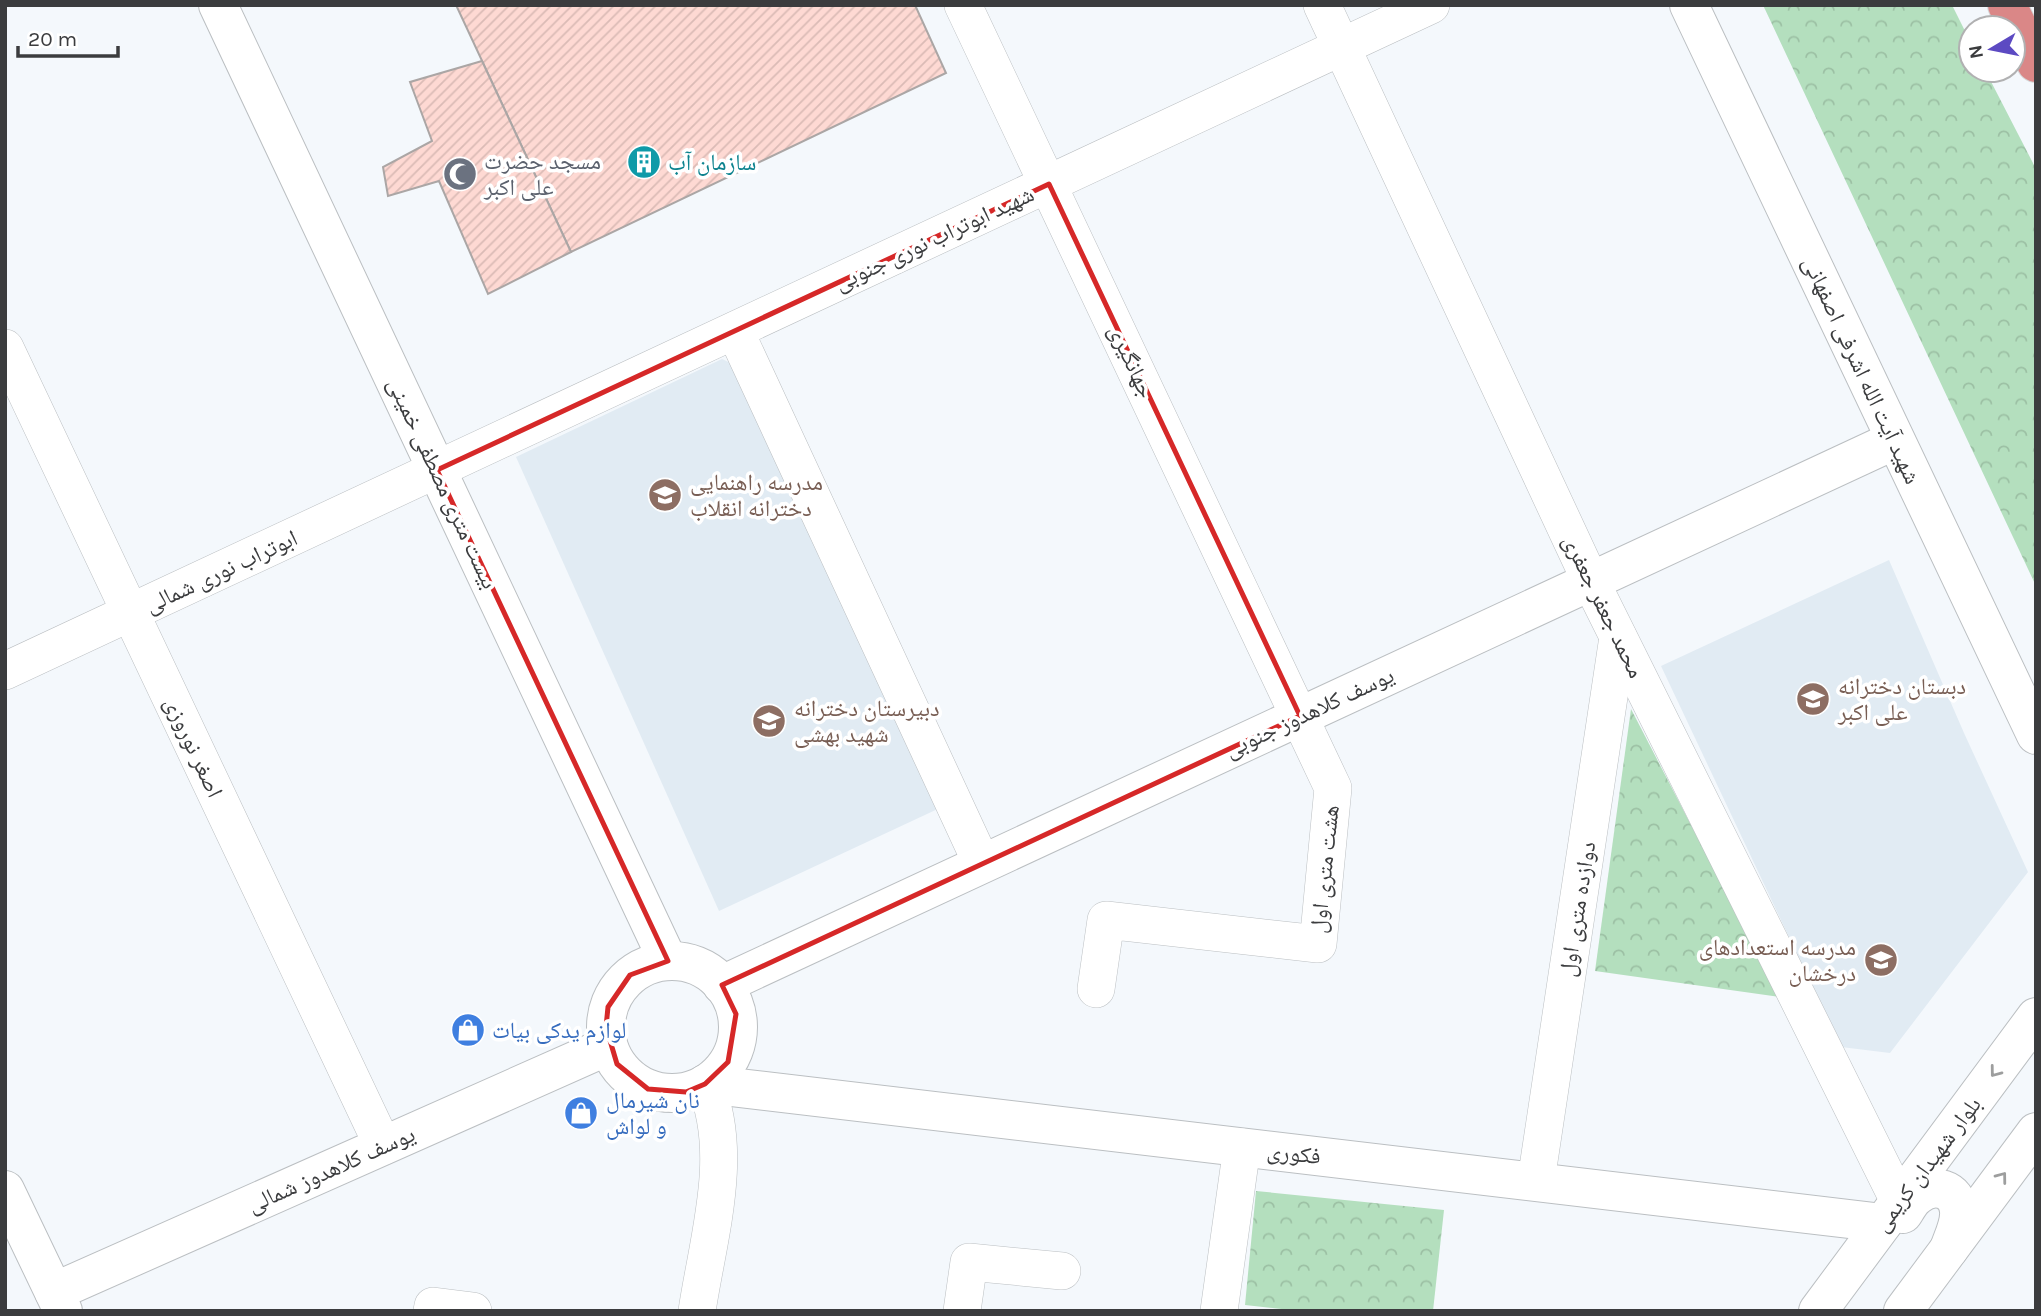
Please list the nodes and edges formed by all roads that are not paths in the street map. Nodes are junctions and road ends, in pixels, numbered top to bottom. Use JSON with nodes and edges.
{"nodes":[{"id":1,"x":218,"y":5,"type":"edge"},
{"id":2,"x":964,"y":5,"type":"edge"},
{"id":3,"x":1322,"y":5,"type":"edge"},
{"id":4,"x":1431,"y":5,"type":"edge"},
{"id":5,"x":1689,"y":5,"type":"edge"},
{"id":6,"x":2007,"y":5,"type":"edge"},
{"id":7,"x":1342,"y":47,"type":"junction"},
{"id":8,"x":2036,"y":63,"type":"edge"},
{"id":9,"x":1049,"y":184,"type":"junction"},
{"id":10,"x":735,"y":331,"type":"junction"},
{"id":11,"x":5,"y":348,"type":"edge"},
{"id":12,"x":1895,"y":440,"type":"junction"},
{"id":13,"x":437,"y":470,"type":"junction"},
{"id":14,"x":1591,"y":582,"type":"junction"},
{"id":15,"x":131,"y":613,"type":"junction"},
{"id":16,"x":1618,"y":637,"type":"junction"},
{"id":17,"x":5,"y":671,"type":"edge"},
{"id":18,"x":1300,"y":716,"type":"junction"},
{"id":19,"x":2036,"y":735,"type":"edge"},
{"id":20,"x":982,"y":864,"type":"junction"},
{"id":21,"x":668,"y":961,"type":"junction"},
{"id":22,"x":722,"y":985,"type":"junction"},
{"id":23,"x":1096,"y":989,"type":"dead end"},
{"id":24,"x":2036,"y":1017,"type":"edge"},
{"id":25,"x":608,"y":1046,"type":"junction"},
{"id":26,"x":705,"y":1084,"type":"junction"},
{"id":27,"x":2036,"y":1132,"type":"edge"},
{"id":28,"x":383,"y":1146,"type":"junction"},
{"id":29,"x":1242,"y":1147,"type":"junction"},
{"id":30,"x":1536,"y":1181,"type":"junction"},
{"id":31,"x":5,"y":1190,"type":"edge"},
{"id":32,"x":1891,"y":1212,"type":"junction"},
{"id":33,"x":1949,"y":1250,"type":"junction"},
{"id":34,"x":1062,"y":1271,"type":"dead end"},
{"id":35,"x":40,"y":1283,"type":"edge"},
{"id":36,"x":1820,"y":1307,"type":"edge"},
{"id":37,"x":432,"y":1311,"type":"edge"},
{"id":38,"x":473,"y":1311,"type":"edge"},
{"id":39,"x":697,"y":1311,"type":"edge"},
{"id":40,"x":962,"y":1311,"type":"edge"},
{"id":41,"x":1219,"y":1311,"type":"edge"},
{"id":42,"x":1903,"y":1311,"type":"edge"}],
"edges":[{"from":1,"to":13,"type":"main road","name":"بیست متری مصطفی خمینی"},
{"from":2,"to":9,"type":"street","name":"جهانگیری"},
{"from":3,"to":7,"type":"street","name":"محمد جعفر جعفری"},
{"from":4,"to":7,"type":"street","name":"شهید ابوتراب نوری جنوبی"},
{"from":5,"to":12,"type":"main road","name":"شهید آیت الله اشرفی اصفهانی"},
{"from":6,"to":8,"type":"highway"},
{"from":7,"to":9,"type":"street","name":"شهید ابوتراب نوری جنوبی"},
{"from":7,"to":14,"type":"street","name":"محمد جعفر جعفری"},
{"from":9,"to":10,"type":"street","name":"شهید ابوتراب نوری جنوبی"},
{"from":9,"to":18,"type":"street","name":"جهانگیری"},
{"from":10,"to":13,"type":"street","name":"شهید ابوتراب نوری جنوبی"},
{"from":10,"to":20,"type":"street"},
{"from":11,"to":15,"type":"street","name":"اصغر نوروزی"},
{"from":12,"to":14,"type":"main road","name":"یوسف کلاهدوز جنوبی"},
{"from":12,"to":19,"type":"main road","name":"شهید آیت الله اشرفی اصفهانی"},
{"from":13,"to":15,"type":"street","name":"ابوتراب نوری شمالی"},
{"from":13,"to":21,"type":"main road","name":"بیست متری مصطفی خمینی"},
{"from":14,"to":16,"type":"street","name":"محمد جعفر جعفری"},
{"from":14,"to":18,"type":"main road","name":"یوسف کلاهدوز جنوبی"},
{"from":15,"to":17,"type":"street","name":"ابوتراب نوری شمالی"},
{"from":15,"to":28,"type":"street","name":"اصغر نوروزی"},
{"from":16,"to":30,"type":"street","name":"دوازده متری اول"},
{"from":16,"to":32,"type":"street","name":"محمد جعفر جعفری"},
{"from":18,"to":20,"type":"main road","name":"یوسف کلاهدوز جنوبی"},
{"from":18,"to":23,"type":"street","name":"هشت متری اول"},
{"from":20,"to":22,"type":"main road","name":"یوسف کلاهدوز جنوبی"},
{"from":21,"to":22,"type":"main road"},
{"from":21,"to":25,"type":"main road"},
{"from":22,"to":26,"type":"main road"},
{"from":24,"to":32,"type":"main road","name":"بلوار شهیدان کریمی","one_way":true},
{"from":25,"to":26,"type":"main road"},
{"from":25,"to":28,"type":"main road","name":"یوسف کلاهدوز شمالی"},
{"from":26,"to":29,"type":"main road","name":"فکوری"},
{"from":26,"to":39,"type":"street"},
{"from":33,"to":27,"type":"main road","one_way":true},
{"from":28,"to":35,"type":"main road","name":"یوسف کلاهدوز شمالی"},
{"from":29,"to":30,"type":"main road","name":"فکوری"},
{"from":29,"to":41,"type":"street"},
{"from":30,"to":32,"type":"main road","name":"فکوری"},
{"from":31,"to":35,"type":"main road"},
{"from":32,"to":36,"type":"main road","name":"بلوار شهیدان کریمی"},
{"from":33,"to":36,"type":"main road"},
{"from":33,"to":42,"type":"main road"},
{"from":34,"to":40,"type":"street"},
{"from":37,"to":38,"type":"street"}]}
